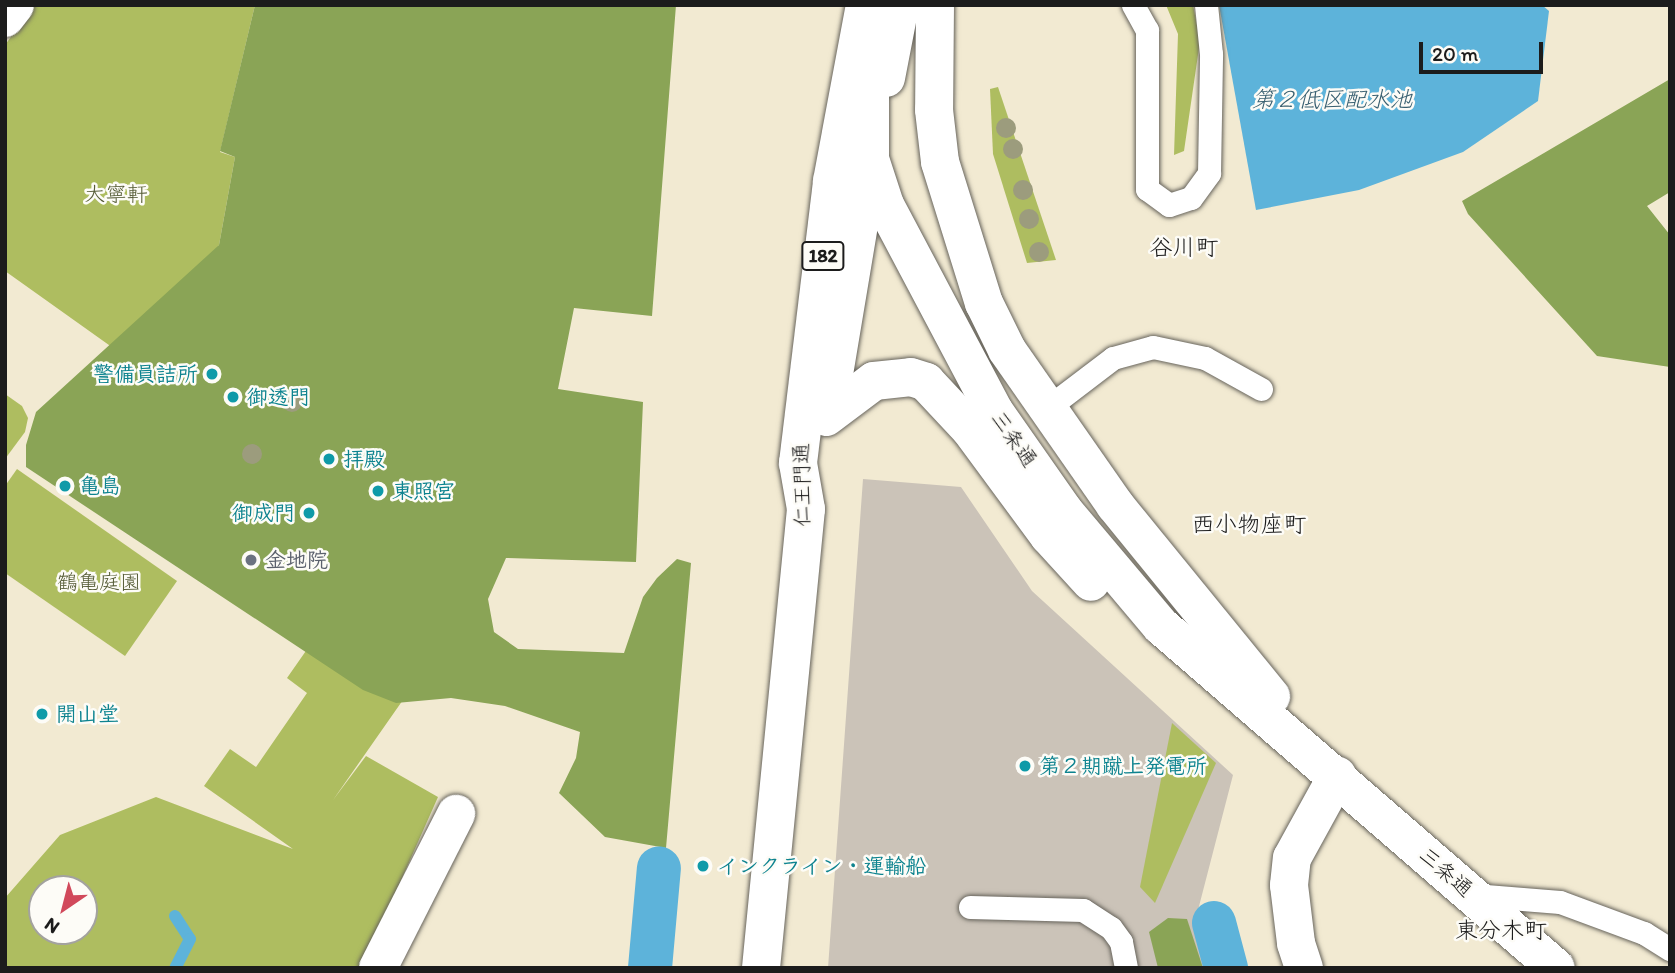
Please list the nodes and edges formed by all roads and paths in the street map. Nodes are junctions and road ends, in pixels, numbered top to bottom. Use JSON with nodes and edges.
{"nodes":[{"id":1,"x":15,"y":5,"type":"edge"},
{"id":2,"x":867,"y":5,"type":"edge"},
{"id":3,"x":900,"y":5,"type":"edge"},
{"id":4,"x":935,"y":5,"type":"edge"},
{"id":5,"x":1133,"y":5,"type":"edge"},
{"id":6,"x":1206,"y":5,"type":"edge"},
{"id":7,"x":5,"y":18,"type":"edge"},
{"id":8,"x":870,"y":159,"type":"junction"},
{"id":9,"x":1261,"y":389,"type":"dead end"},
{"id":10,"x":1046,"y":409,"type":"junction"},
{"id":11,"x":827,"y":416,"type":"junction"},
{"id":12,"x":806,"y":509,"type":"junction"},
{"id":13,"x":1336,"y":776,"type":"junction"},
{"id":14,"x":456,"y":814,"type":"dead end"},
{"id":15,"x":1472,"y":895,"type":"junction"},
{"id":16,"x":970,"y":907,"type":"dead end"},
{"id":17,"x":1670,"y":949,"type":"edge"},
{"id":18,"x":378,"y":968,"type":"edge"},
{"id":19,"x":761,"y":968,"type":"edge"},
{"id":20,"x":1126,"y":968,"type":"edge"},
{"id":21,"x":1304,"y":968,"type":"edge"},
{"id":22,"x":1556,"y":968,"type":"edge"}],
"edges":[{"from":1,"to":7,"type":"main road"},
{"from":2,"to":8,"type":"main road","name":"三条通"},
{"from":2,"to":12,"type":"main road","name":"仁王門通","number":"182"},
{"from":3,"to":8,"type":"main road"},
{"from":4,"to":10,"type":"main road","name":"三条通"},
{"from":5,"to":6,"type":"lane"},
{"from":8,"to":11,"type":"main road","number":"182"},
{"from":8,"to":13,"type":"main road","name":"三条通"},
{"from":9,"to":10,"type":"lane"},
{"from":10,"to":13,"type":"main road","name":"三条通"},
{"from":11,"to":12,"type":"main road","number":"182"},
{"from":11,"to":13,"type":"main road"},
{"from":12,"to":19,"type":"main road","name":"仁王門通","number":"182"},
{"from":13,"to":15,"type":"main road","name":"三条通"},
{"from":13,"to":21,"type":"main road"},
{"from":14,"to":18,"type":"main road"},
{"from":15,"to":17,"type":"lane"},
{"from":15,"to":22,"type":"main road","name":"三条通"},
{"from":16,"to":20,"type":"lane"}]}
